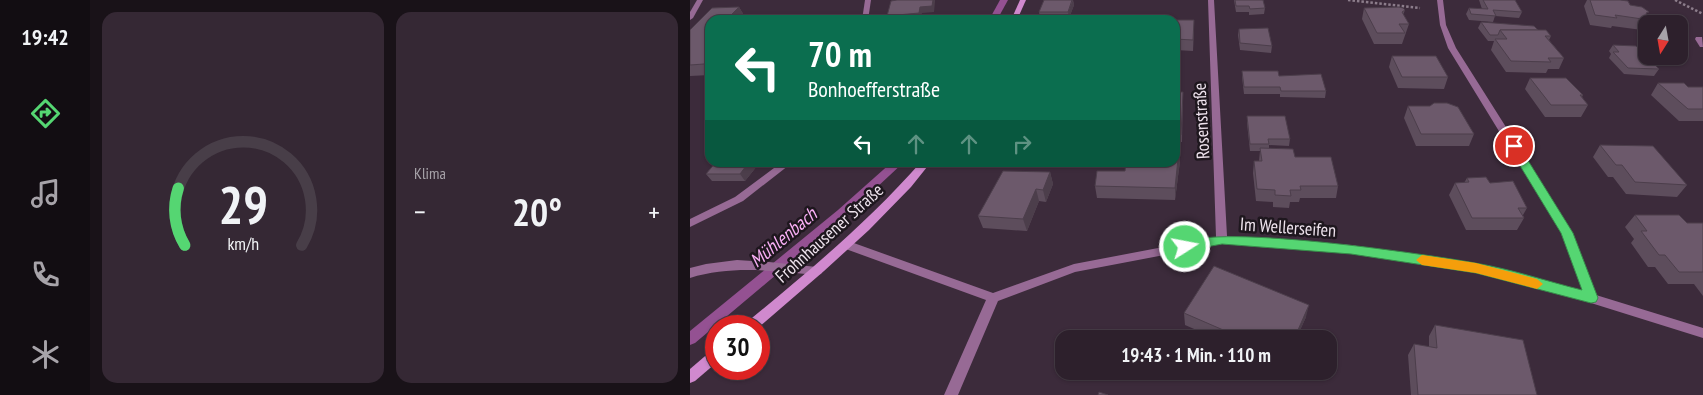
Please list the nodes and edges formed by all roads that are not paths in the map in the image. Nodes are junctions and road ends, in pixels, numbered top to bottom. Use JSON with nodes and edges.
{"nodes":[{"id":1,"x":700,"y":0,"type":"edge"},
{"id":2,"x":868,"y":0,"type":"edge"},
{"id":3,"x":1023,"y":0,"type":"edge"},
{"id":4,"x":1212,"y":0,"type":"edge"},
{"id":5,"x":1440,"y":5,"type":"edge"},
{"id":6,"x":866,"y":15,"type":"edge"},
{"id":7,"x":1016,"y":15,"type":"edge"},
{"id":8,"x":690,"y":18,"type":"edge"},
{"id":9,"x":782,"y":167,"type":"edge"},
{"id":10,"x":923,"y":167,"type":"edge"},
{"id":11,"x":690,"y":223,"type":"edge"},
{"id":12,"x":1222,"y":240,"type":"junction"},
{"id":13,"x":847,"y":245,"type":"junction"},
{"id":14,"x":817,"y":271,"type":"junction"},
{"id":15,"x":690,"y":273,"type":"edge"},
{"id":16,"x":993,"y":298,"type":"junction"},
{"id":17,"x":1591,"y":298,"type":"junction"},
{"id":18,"x":764,"y":315,"type":"edge"},
{"id":19,"x":1703,"y":332,"type":"edge"},
{"id":20,"x":705,"y":364,"type":"edge"},
{"id":21,"x":690,"y":377,"type":"edge"},
{"id":22,"x":951,"y":395,"type":"edge"}],
"edges":[{"from":1,"to":8,"type":"street"},
{"from":2,"to":6,"type":"street"},
{"from":3,"to":7,"type":"main road"},
{"from":4,"to":12,"type":"street","name":"Rosenstraße"},
{"from":5,"to":17,"type":"street"},
{"from":9,"to":11,"type":"street"},
{"from":10,"to":13,"type":"main road","name":"Frohnhausener Straße"},
{"from":12,"to":16,"type":"street","name":"Im Wellerseifen"},
{"from":12,"to":17,"type":"street","name":"Im Wellerseifen"},
{"from":13,"to":14,"type":"main road","name":"Frohnhausener Straße"},
{"from":13,"to":16,"type":"street"},
{"from":14,"to":15,"type":"street"},
{"from":14,"to":18,"type":"main road","name":"Frohnhausener Straße"},
{"from":16,"to":22,"type":"street"},
{"from":17,"to":19,"type":"street","name":"Im Wellerseifen"},
{"from":20,"to":21,"type":"main road"}]}
